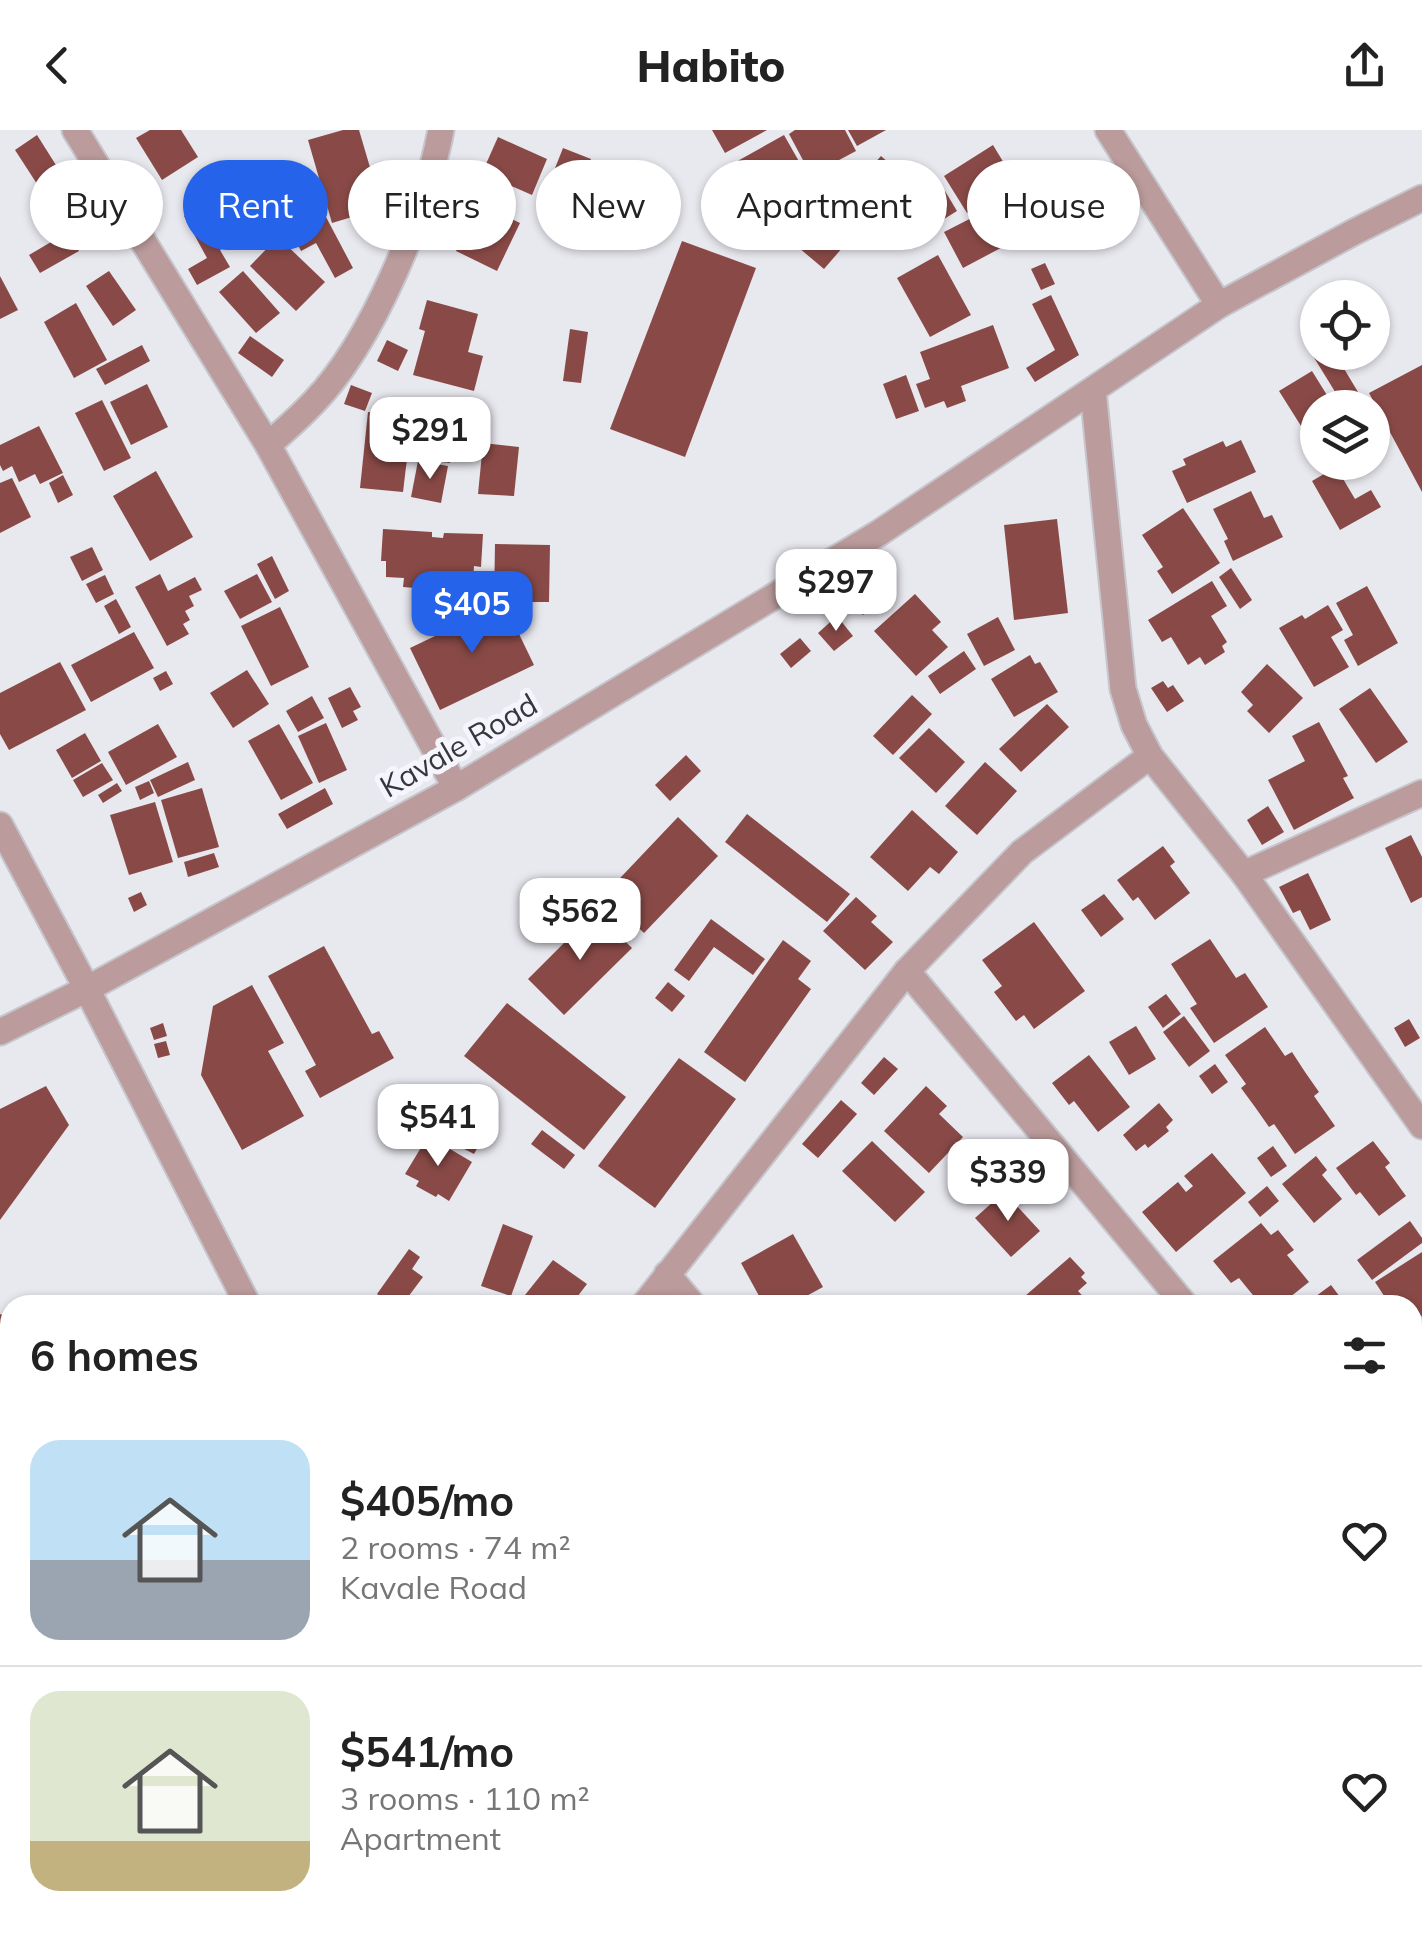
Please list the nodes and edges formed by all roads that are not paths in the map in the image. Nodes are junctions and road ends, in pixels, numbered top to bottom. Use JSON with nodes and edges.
{"nodes":[{"id":1,"x":75,"y":130,"type":"edge"},
{"id":2,"x":441,"y":130,"type":"edge"},
{"id":3,"x":1108,"y":130,"type":"edge"},
{"id":4,"x":1422,"y":198,"type":"edge"},
{"id":5,"x":1219,"y":304,"type":"junction"},
{"id":6,"x":1093,"y":390,"type":"junction"},
{"id":7,"x":268,"y":445,"type":"junction"},
{"id":8,"x":1150,"y":756,"type":"junction"},
{"id":9,"x":456,"y":788,"type":"junction"},
{"id":10,"x":1422,"y":792,"type":"edge"},
{"id":11,"x":0,"y":825,"type":"edge"},
{"id":12,"x":1244,"y":874,"type":"junction"},
{"id":13,"x":907,"y":971,"type":"junction"},
{"id":14,"x":87,"y":988,"type":"junction"},
{"id":15,"x":0,"y":1032,"type":"edge"},
{"id":16,"x":1422,"y":1126,"type":"edge"},
{"id":17,"x":667,"y":1274,"type":"junction"},
{"id":18,"x":243,"y":1295,"type":"edge"},
{"id":19,"x":651,"y":1295,"type":"edge"},
{"id":20,"x":685,"y":1295,"type":"edge"},
{"id":21,"x":1177,"y":1295,"type":"edge"}],
"edges":[{"from":1,"to":7,"type":"street"},
{"from":2,"to":7,"type":"street"},
{"from":3,"to":5,"type":"street"},
{"from":4,"to":5,"type":"street","name":"Kavale Road"},
{"from":5,"to":6,"type":"street","name":"Kavale Road"},
{"from":6,"to":8,"type":"street"},
{"from":6,"to":9,"type":"street","name":"Kavale Road"},
{"from":7,"to":9,"type":"street"},
{"from":8,"to":12,"type":"street"},
{"from":8,"to":13,"type":"street"},
{"from":9,"to":14,"type":"street","name":"Kavale Road"},
{"from":10,"to":12,"type":"street"},
{"from":11,"to":14,"type":"street"},
{"from":12,"to":16,"type":"street"},
{"from":13,"to":17,"type":"street"},
{"from":13,"to":21,"type":"street"},
{"from":14,"to":15,"type":"street","name":"Kavale Road"},
{"from":14,"to":18,"type":"street"},
{"from":17,"to":19,"type":"street"},
{"from":17,"to":20,"type":"street"}]}
